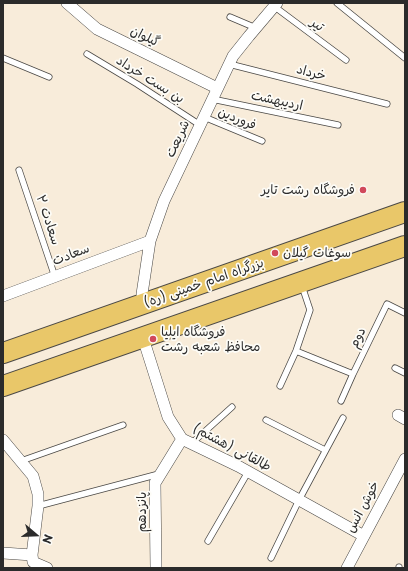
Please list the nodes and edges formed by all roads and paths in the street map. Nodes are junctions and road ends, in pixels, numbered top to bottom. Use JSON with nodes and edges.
{"nodes":[{"id":1,"x":67,"y":3,"type":"edge"},
{"id":2,"x":337,"y":3,"type":"edge"},
{"id":3,"x":276,"y":5,"type":"edge"},
{"id":4,"x":230,"y":17,"type":"dead end"},
{"id":5,"x":256,"y":28,"type":"junction"},
{"id":6,"x":87,"y":54,"type":"dead end"},
{"id":7,"x":3,"y":58,"type":"edge"},
{"id":8,"x":405,"y":58,"type":"edge"},
{"id":9,"x":346,"y":60,"type":"dead end"},
{"id":10,"x":229,"y":64,"type":"junction"},
{"id":11,"x":49,"y":77,"type":"dead end"},
{"id":12,"x":218,"y":88,"type":"junction"},
{"id":13,"x":212,"y":99,"type":"junction"},
{"id":14,"x":387,"y":104,"type":"dead end"},
{"id":15,"x":202,"y":121,"type":"junction"},
{"id":16,"x":338,"y":125,"type":"dead end"},
{"id":17,"x":262,"y":141,"type":"dead end"},
{"id":18,"x":19,"y":170,"type":"dead end"},
{"id":19,"x":405,"y":212,"type":"edge"},
{"id":20,"x":150,"y":241,"type":"junction"},
{"id":21,"x":405,"y":246,"type":"edge"},
{"id":22,"x":55,"y":276,"type":"junction"},
{"id":23,"x":301,"y":282,"type":"junction"},
{"id":24,"x":3,"y":296,"type":"edge"},
{"id":25,"x":143,"y":304,"type":"junction"},
{"id":26,"x":405,"y":313,"type":"edge"},
{"id":27,"x":142,"y":338,"type":"junction"},
{"id":28,"x":296,"y":351,"type":"junction"},
{"id":29,"x":3,"y":353,"type":"edge"},
{"id":30,"x":395,"y":368,"type":"dead end"},
{"id":31,"x":405,"y":373,"type":"edge"},
{"id":32,"x":353,"y":374,"type":"junction"},
{"id":33,"x":3,"y":386,"type":"edge"},
{"id":34,"x":280,"y":386,"type":"dead end"},
{"id":35,"x":341,"y":401,"type":"dead end"},
{"id":36,"x":232,"y":407,"type":"dead end"},
{"id":37,"x":343,"y":418,"type":"dead end"},
{"id":38,"x":266,"y":420,"type":"dead end"},
{"id":39,"x":123,"y":425,"type":"dead end"},
{"id":40,"x":3,"y":440,"type":"edge"},
{"id":41,"x":187,"y":441,"type":"junction"},
{"id":42,"x":325,"y":450,"type":"junction"},
{"id":43,"x":405,"y":460,"type":"edge"},
{"id":44,"x":21,"y":461,"type":"junction"},
{"id":45,"x":248,"y":472,"type":"junction"},
{"id":46,"x":161,"y":473,"type":"junction"},
{"id":47,"x":299,"y":500,"type":"junction"},
{"id":48,"x":38,"y":506,"type":"junction"},
{"id":49,"x":364,"y":536,"type":"junction"},
{"id":50,"x":208,"y":541,"type":"dead end"},
{"id":51,"x":3,"y":553,"type":"edge"},
{"id":52,"x":32,"y":555,"type":"junction"},
{"id":53,"x":271,"y":558,"type":"dead end"},
{"id":54,"x":350,"y":567,"type":"edge"},
{"id":55,"x":47,"y":568,"type":"edge"},
{"id":56,"x":156,"y":568,"type":"edge"}],
"edges":[{"from":1,"to":12,"type":"street","name":"گیلوان"},
{"from":2,"to":8,"type":"lane"},
{"from":3,"to":5,"type":"street","name":"شریعت"},
{"from":3,"to":9,"type":"lane","name":"تیر"},
{"from":4,"to":5,"type":"lane"},
{"from":5,"to":10,"type":"street","name":"شریعت"},
{"from":6,"to":15,"type":"lane","name":"بن بست خرداد"},
{"from":7,"to":11,"type":"lane"},
{"from":10,"to":12,"type":"street","name":"شریعت"},
{"from":10,"to":14,"type":"lane","name":"خرداد"},
{"from":12,"to":13,"type":"street","name":"شریعت"},
{"from":13,"to":15,"type":"street","name":"شریعت"},
{"from":13,"to":16,"type":"lane","name":"اردیبهشت"},
{"from":15,"to":17,"type":"lane","name":"فروردین"},
{"from":15,"to":20,"type":"street","name":"شریعت"},
{"from":18,"to":22,"type":"lane","name":"سعادت ۲"},
{"from":19,"to":25,"type":"highway","name":"بزرگراه امام خمینی (ره)"},
{"from":20,"to":22,"type":"street","name":"سعادت"},
{"from":20,"to":25,"type":"street","name":"شریعت"},
{"from":21,"to":23,"type":"highway"},
{"from":22,"to":24,"type":"street","name":"سعادت"},
{"from":23,"to":27,"type":"highway"},
{"from":23,"to":28,"type":"lane"},
{"from":25,"to":29,"type":"highway","name":"بزرگراه امام خمینی (ره)"},
{"from":26,"to":32,"type":"lane","name":"دوم"},
{"from":27,"to":33,"type":"highway"},
{"from":27,"to":41,"type":"street","name":"طالقانی (هشتم)"},
{"from":28,"to":32,"type":"lane"},
{"from":28,"to":34,"type":"lane"},
{"from":30,"to":31,"type":"lane"},
{"from":32,"to":35,"type":"lane","name":"دوم"},
{"from":36,"to":41,"type":"lane"},
{"from":37,"to":42,"type":"lane"},
{"from":38,"to":42,"type":"lane"},
{"from":39,"to":44,"type":"lane"},
{"from":40,"to":44,"type":"street"},
{"from":41,"to":45,"type":"street","name":"طالقانی (هشتم)"},
{"from":41,"to":46,"type":"street","name":"پانزدهم"},
{"from":42,"to":47,"type":"lane"},
{"from":43,"to":49,"type":"street","name":"خوش انس"},
{"from":44,"to":48,"type":"street"},
{"from":45,"to":47,"type":"street","name":"طالقانی (هشتم)"},
{"from":45,"to":50,"type":"lane"},
{"from":46,"to":48,"type":"lane"},
{"from":46,"to":56,"type":"street","name":"پانزدهم"},
{"from":47,"to":49,"type":"street","name":"طالقانی (هشتم)"},
{"from":47,"to":53,"type":"lane"},
{"from":48,"to":52,"type":"street"},
{"from":49,"to":54,"type":"street","name":"خوش انس"},
{"from":51,"to":52,"type":"street"},
{"from":52,"to":55,"type":"street"}]}
